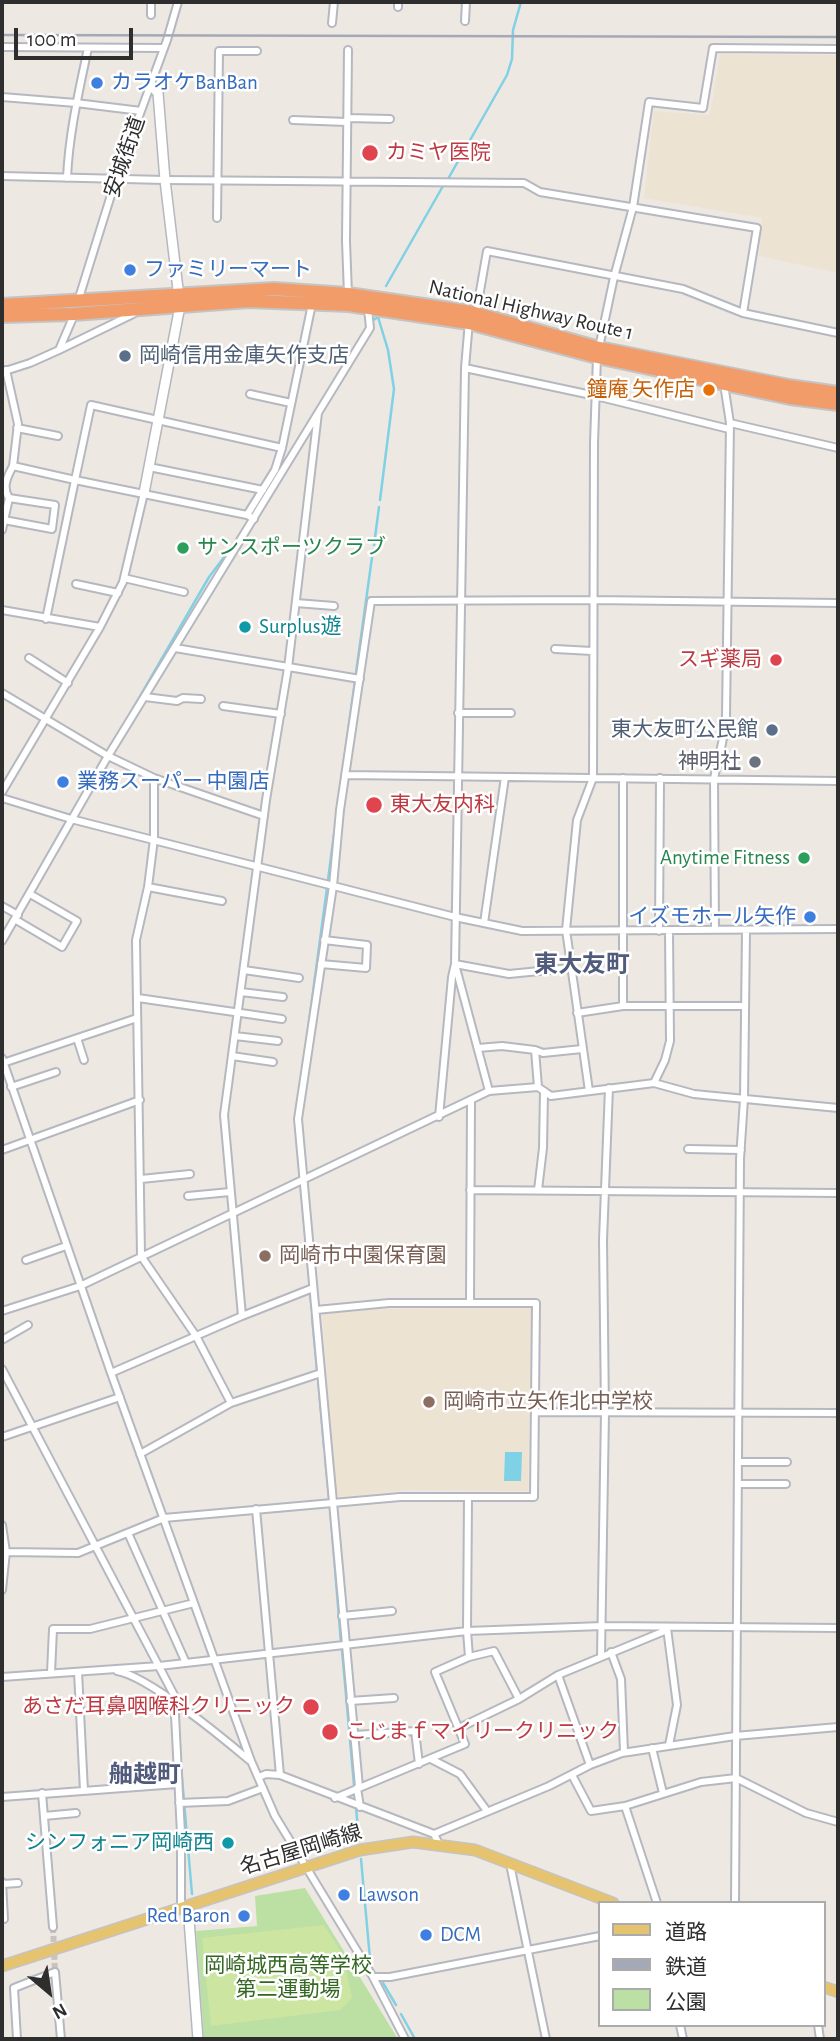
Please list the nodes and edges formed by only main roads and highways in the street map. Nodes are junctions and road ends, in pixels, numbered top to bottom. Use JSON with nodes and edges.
{"nodes":[{"id":1,"x":180,"y":300,"type":"junction"},
{"id":2,"x":2,"y":305,"type":"edge"},
{"id":3,"x":76,"y":308,"type":"junction"},
{"id":4,"x":2,"y":316,"type":"edge"},
{"id":5,"x":472,"y":316,"type":"junction"},
{"id":6,"x":724,"y":378,"type":"junction"},
{"id":7,"x":838,"y":393,"type":"edge"},
{"id":8,"x":838,"y":404,"type":"edge"},
{"id":9,"x":609,"y":1901,"type":"edge"},
{"id":10,"x":2,"y":1966,"type":"edge"}],
"edges":[{"from":1,"to":3,"type":"highway","name":"National Highway Route 1"},
{"from":1,"to":3,"type":"highway","name":"National Highway Route 1"},
{"from":1,"to":5,"type":"highway","name":"National Highway Route 1"},
{"from":1,"to":5,"type":"highway","name":"National Highway Route 1"},
{"from":2,"to":3,"type":"highway","name":"National Highway Route 1"},
{"from":3,"to":4,"type":"highway","name":"National Highway Route 1"},
{"from":5,"to":6,"type":"highway","name":"National Highway Route 1"},
{"from":6,"to":7,"type":"highway","name":"National Highway Route 1"},
{"from":6,"to":8,"type":"highway","name":"National Highway Route 1"},
{"from":9,"to":10,"type":"main road","name":"名古屋岡崎線"}]}
